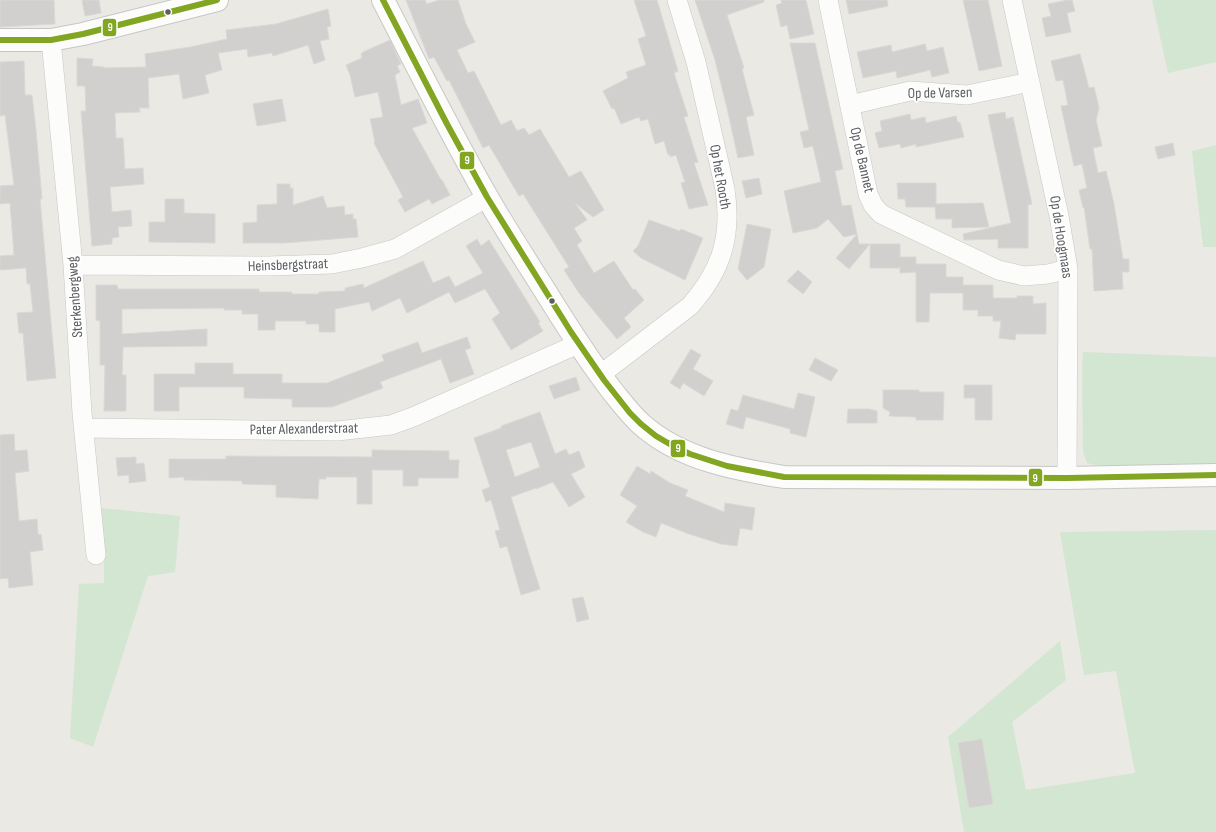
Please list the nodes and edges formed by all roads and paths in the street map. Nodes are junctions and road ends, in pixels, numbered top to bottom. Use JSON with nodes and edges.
{"nodes":[{"id":1,"x":217,"y":0,"type":"edge"},
{"id":2,"x":383,"y":0,"type":"edge"},
{"id":3,"x":677,"y":0,"type":"edge"},
{"id":4,"x":828,"y":0,"type":"edge"},
{"id":5,"x":1012,"y":0,"type":"edge"},
{"id":6,"x":0,"y":40,"type":"edge"},
{"id":7,"x":51,"y":40,"type":"junction"},
{"id":8,"x":1030,"y":82,"type":"junction"},
{"id":9,"x":850,"y":105,"type":"junction"},
{"id":10,"x":488,"y":197,"type":"junction"},
{"id":11,"x":73,"y":265,"type":"junction"},
{"id":12,"x":1068,"y":269,"type":"junction"},
{"id":13,"x":578,"y":344,"type":"junction"},
{"id":14,"x":600,"y":376,"type":"junction"},
{"id":15,"x":84,"y":428,"type":"junction"},
{"id":16,"x":1216,"y":475,"type":"edge"},
{"id":17,"x":1067,"y":478,"type":"junction"},
{"id":18,"x":96,"y":555,"type":"dead end"}],
"edges":[{"from":1,"to":7,"type":"street"},
{"from":2,"to":10,"type":"street"},
{"from":3,"to":14,"type":"street","name":"Op het Rooth"},
{"from":4,"to":9,"type":"street","name":"Op de Bannet"},
{"from":5,"to":8,"type":"street","name":"Op de Hoogmaas"},
{"from":6,"to":7,"type":"street"},
{"from":7,"to":11,"type":"street","name":"Sterkenbergweg"},
{"from":8,"to":9,"type":"street","name":"Op de Varsen"},
{"from":8,"to":12,"type":"street","name":"Op de Hoogmaas"},
{"from":9,"to":12,"type":"street","name":"Op de Bannet"},
{"from":10,"to":11,"type":"street","name":"Heinsbergstraat"},
{"from":10,"to":13,"type":"street"},
{"from":11,"to":15,"type":"street","name":"Sterkenbergweg"},
{"from":12,"to":17,"type":"street","name":"Op de Hoogmaas"},
{"from":13,"to":14,"type":"street"},
{"from":13,"to":15,"type":"street","name":"Pater Alexanderstraat"},
{"from":14,"to":17,"type":"street"},
{"from":15,"to":18,"type":"street","name":"Sterkenbergweg"},
{"from":16,"to":17,"type":"street"}]}
